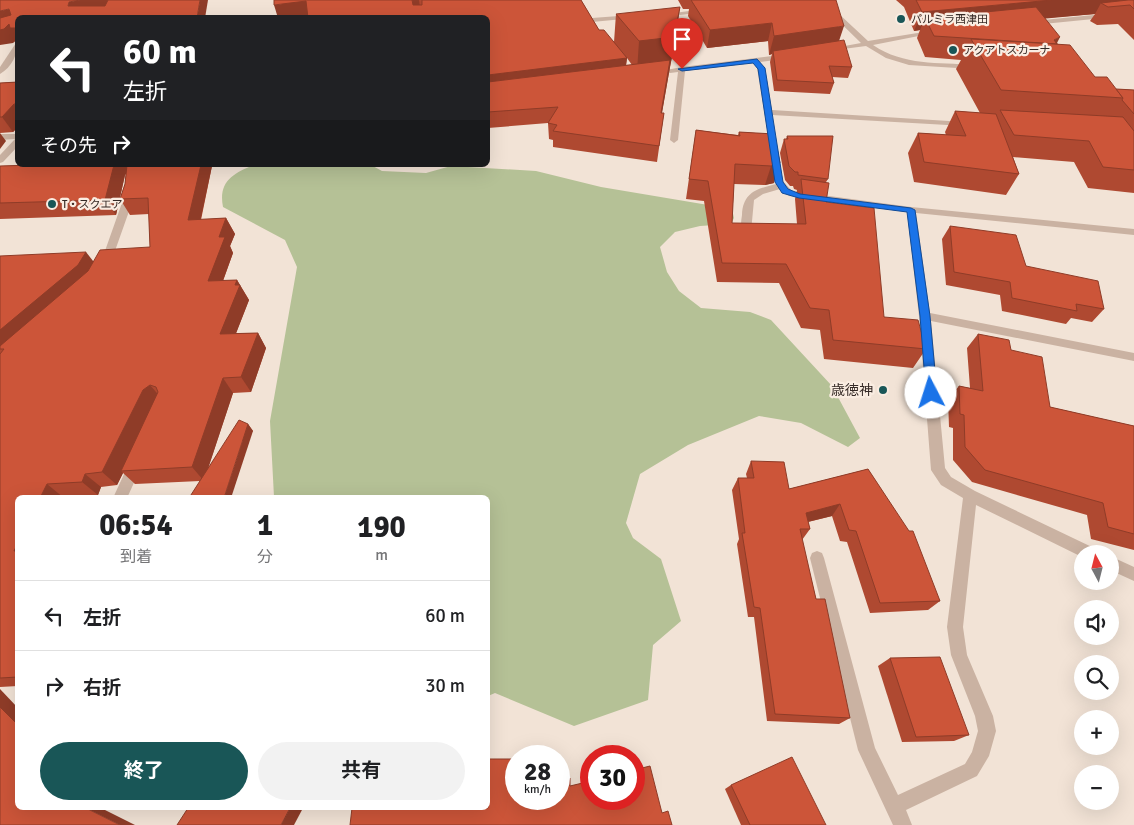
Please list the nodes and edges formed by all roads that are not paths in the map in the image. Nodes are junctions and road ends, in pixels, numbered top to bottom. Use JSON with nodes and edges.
{"nodes":[{"id":1,"x":821,"y":1,"type":"edge"},
{"id":2,"x":811,"y":3,"type":"edge"},
{"id":3,"x":714,"y":11,"type":"edge"},
{"id":4,"x":1134,"y":13,"type":"edge"},
{"id":5,"x":655,"y":15,"type":"edge"},
{"id":6,"x":636,"y":17,"type":"edge"},
{"id":7,"x":591,"y":19,"type":"edge"},
{"id":8,"x":944,"y":31,"type":"edge"},
{"id":9,"x":1038,"y":35,"type":"edge"},
{"id":10,"x":867,"y":42,"type":"junction"},
{"id":11,"x":825,"y":50,"type":"edge"},
{"id":12,"x":800,"y":54,"type":"edge"},
{"id":13,"x":14,"y":59,"type":"edge"},
{"id":14,"x":0,"y":60,"type":"edge"},
{"id":15,"x":755,"y":60,"type":"junction"},
{"id":16,"x":978,"y":67,"type":"edge"},
{"id":17,"x":682,"y":69,"type":"junction"},
{"id":18,"x":0,"y":72,"type":"edge"},
{"id":19,"x":643,"y":74,"type":"edge"},
{"id":20,"x":768,"y":112,"type":"junction"},
{"id":21,"x":974,"y":125,"type":"edge"},
{"id":22,"x":15,"y":136,"type":"edge"},
{"id":23,"x":0,"y":137,"type":"edge"},
{"id":24,"x":674,"y":140,"type":"dead end"},
{"id":25,"x":15,"y":143,"type":"edge"},
{"id":26,"x":0,"y":160,"type":"edge"},
{"id":27,"x":135,"y":167,"type":"edge"},
{"id":28,"x":781,"y":186,"type":"junction"},
{"id":29,"x":911,"y":210,"type":"junction"},
{"id":30,"x":746,"y":232,"type":"edge"},
{"id":31,"x":1134,"y":232,"type":"edge"},
{"id":32,"x":100,"y":275,"type":"edge"},
{"id":33,"x":925,"y":316,"type":"junction"},
{"id":34,"x":1134,"y":357,"type":"edge"},
{"id":35,"x":143,"y":448,"type":"edge"},
{"id":36,"x":121,"y":495,"type":"edge"},
{"id":37,"x":970,"y":495,"type":"junction"},
{"id":38,"x":1074,"y":545,"type":"edge"},
{"id":39,"x":817,"y":558,"type":"dead end"},
{"id":40,"x":1119,"y":567,"type":"edge"},
{"id":41,"x":1134,"y":574,"type":"edge"},
{"id":42,"x":894,"y":806,"type":"junction"},
{"id":43,"x":903,"y":825,"type":"edge"}],
"edges":[{"from":1,"to":2,"type":"street"},
{"from":1,"to":10,"type":"street"},
{"from":3,"to":5,"type":"street"},
{"from":4,"to":9,"type":"street"},
{"from":6,"to":7,"type":"street"},
{"from":8,"to":10,"type":"street"},
{"from":10,"to":11,"type":"street"},
{"from":10,"to":16,"type":"street"},
{"from":12,"to":15,"type":"street"},
{"from":13,"to":14,"type":"street"},
{"from":13,"to":18,"type":"street"},
{"from":15,"to":17,"type":"street"},
{"from":15,"to":20,"type":"street"},
{"from":17,"to":19,"type":"street"},
{"from":17,"to":24,"type":"street"},
{"from":20,"to":21,"type":"street"},
{"from":20,"to":28,"type":"street"},
{"from":22,"to":23,"type":"street"},
{"from":25,"to":26,"type":"street"},
{"from":27,"to":32,"type":"street"},
{"from":28,"to":29,"type":"street"},
{"from":28,"to":30,"type":"street"},
{"from":29,"to":31,"type":"street"},
{"from":29,"to":33,"type":"street"},
{"from":33,"to":34,"type":"street"},
{"from":33,"to":37,"type":"street"},
{"from":35,"to":36,"type":"street"},
{"from":37,"to":38,"type":"street"},
{"from":37,"to":42,"type":"street"},
{"from":39,"to":42,"type":"street"},
{"from":40,"to":41,"type":"street"},
{"from":42,"to":43,"type":"street"}]}
